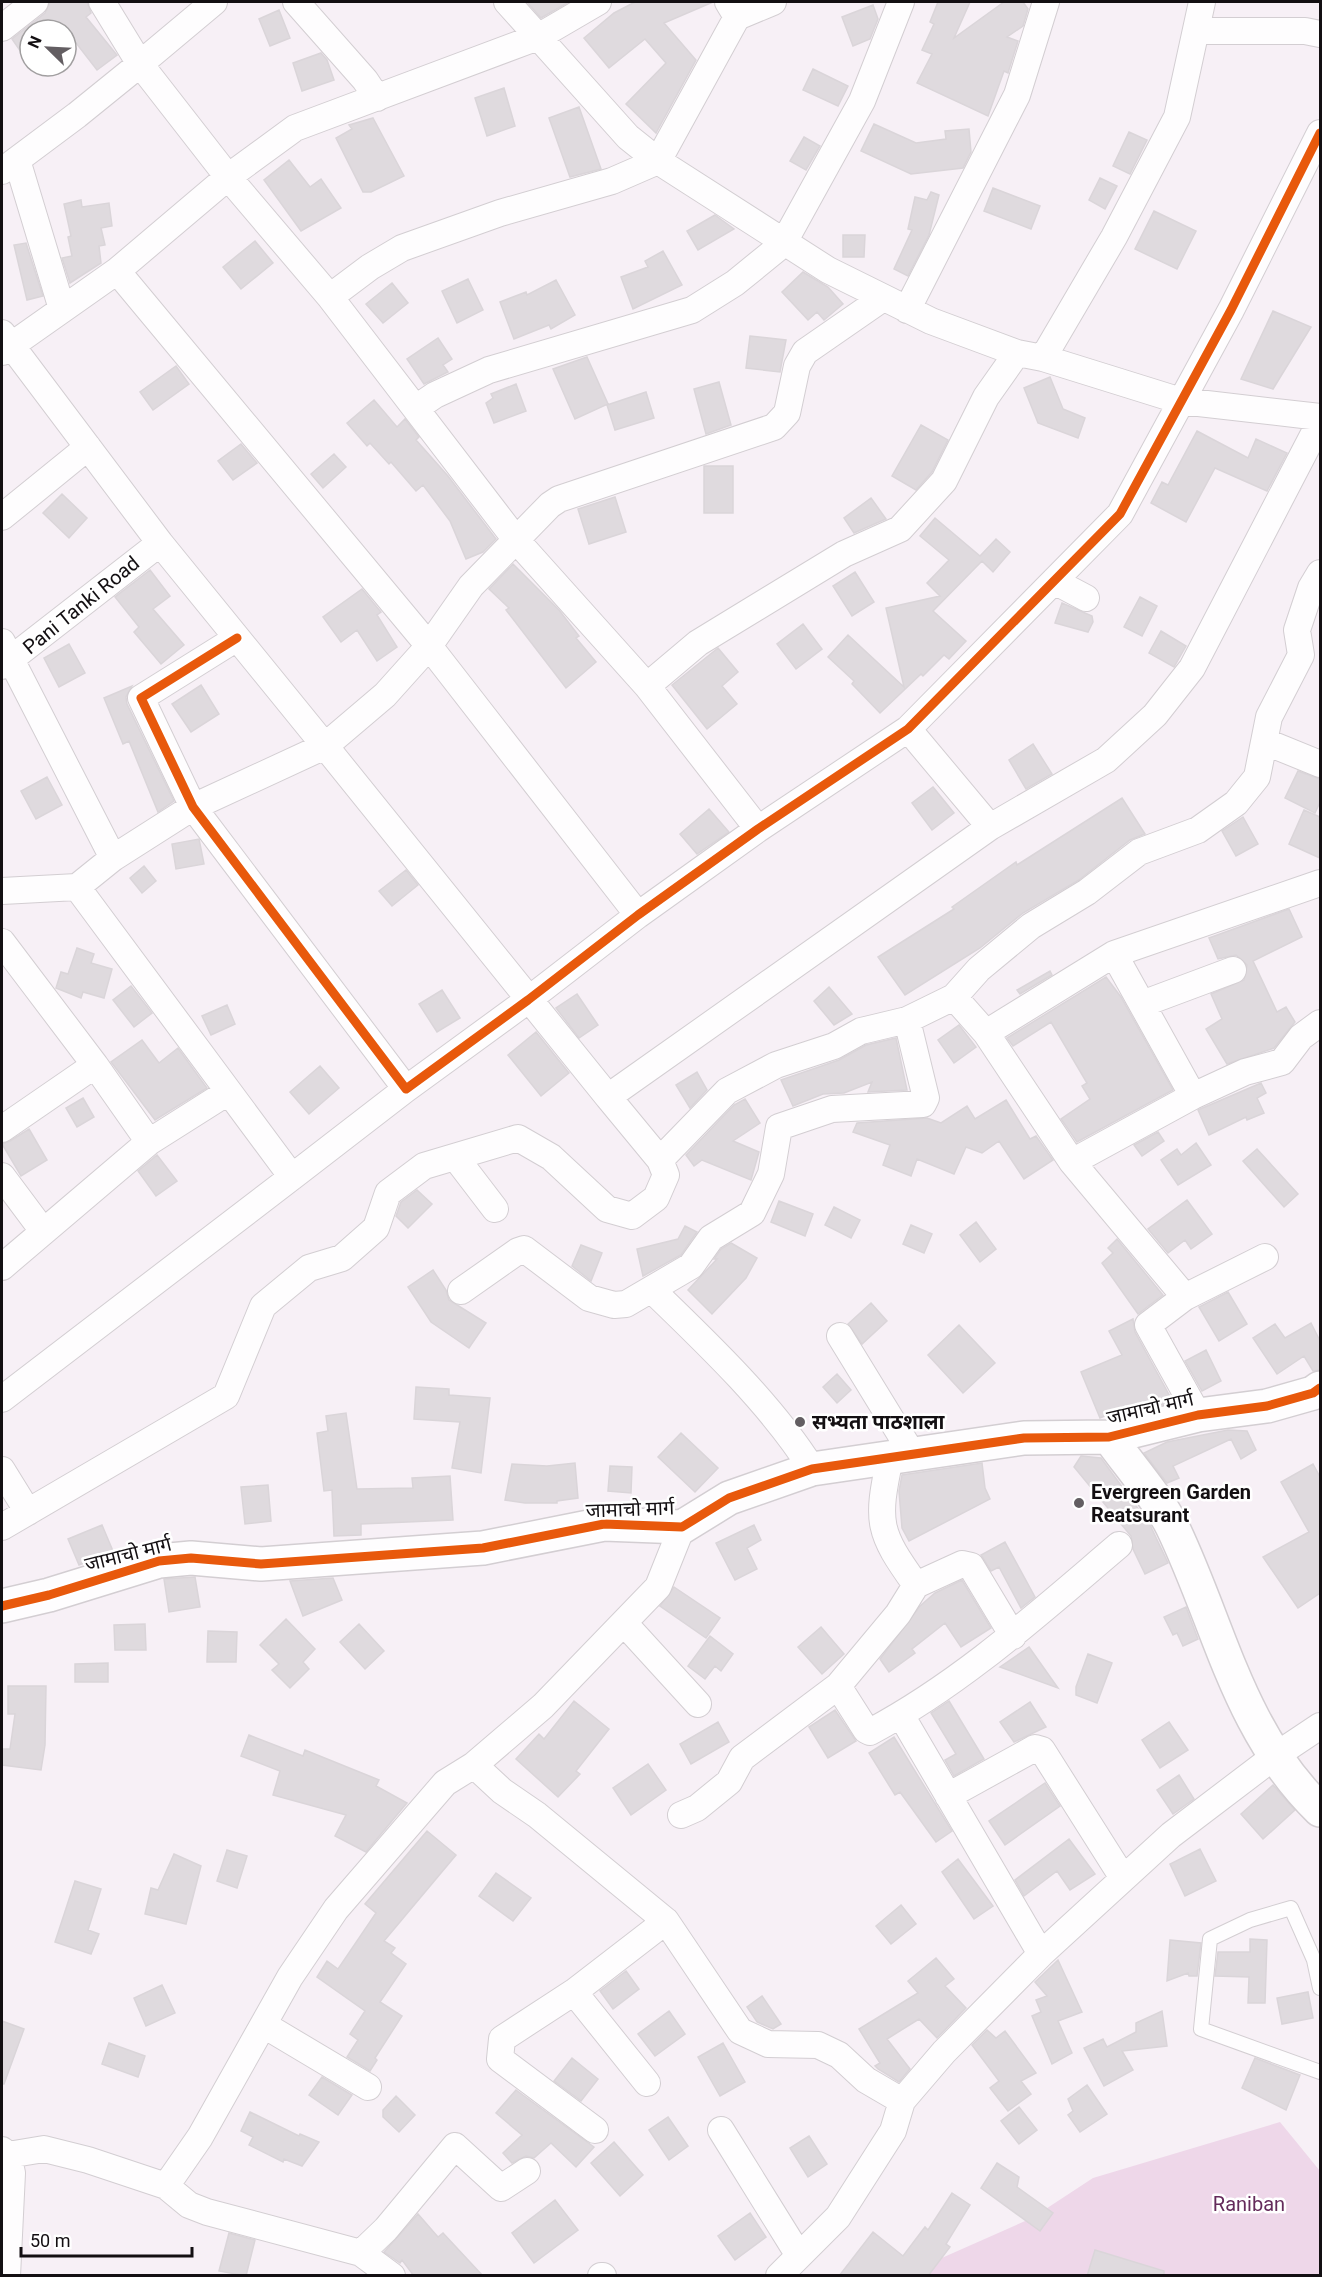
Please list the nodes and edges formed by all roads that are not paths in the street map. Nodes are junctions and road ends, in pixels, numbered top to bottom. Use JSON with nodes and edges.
{"nodes":[{"id":1,"x":35,"y":2,"type":"edge"},
{"id":2,"x":102,"y":2,"type":"edge"},
{"id":3,"x":213,"y":2,"type":"edge"},
{"id":4,"x":296,"y":2,"type":"edge"},
{"id":5,"x":507,"y":2,"type":"edge"},
{"id":6,"x":598,"y":2,"type":"edge"},
{"id":7,"x":773,"y":2,"type":"edge"},
{"id":8,"x":902,"y":2,"type":"edge"},
{"id":9,"x":1046,"y":2,"type":"edge"},
{"id":10,"x":1202,"y":2,"type":"edge"},
{"id":11,"x":732,"y":9,"type":"edge"},
{"id":12,"x":2,"y":28,"type":"edge"},
{"id":13,"x":1196,"y":31,"type":"junction"},
{"id":14,"x":1320,"y":34,"type":"edge"},
{"id":15,"x":538,"y":37,"type":"junction"},
{"id":16,"x":140,"y":64,"type":"junction"},
{"id":17,"x":377,"y":98,"type":"junction"},
{"id":18,"x":1320,"y":133,"type":"edge"},
{"id":19,"x":658,"y":161,"type":"junction"},
{"id":20,"x":9,"y":165,"type":"edge"},
{"id":21,"x":228,"y":177,"type":"junction"},
{"id":22,"x":783,"y":244,"type":"junction"},
{"id":23,"x":117,"y":271,"type":"junction"},
{"id":24,"x":330,"y":297,"type":"junction"},
{"id":25,"x":883,"y":298,"type":"junction"},
{"id":26,"x":62,"y":309,"type":"junction"},
{"id":27,"x":907,"y":310,"type":"junction"},
{"id":28,"x":4,"y":343,"type":"edge"},
{"id":29,"x":1017,"y":353,"type":"junction"},
{"id":30,"x":1043,"y":358,"type":"junction"},
{"id":31,"x":1181,"y":401,"type":"junction"},
{"id":32,"x":416,"y":408,"type":"junction"},
{"id":33,"x":1320,"y":417,"type":"edge"},
{"id":34,"x":1320,"y":422,"type":"edge"},
{"id":35,"x":88,"y":447,"type":"junction"},
{"id":36,"x":2,"y":517,"type":"edge"},
{"id":37,"x":517,"y":541,"type":"junction"},
{"id":38,"x":160,"y":543,"type":"junction"},
{"id":39,"x":1320,"y":573,"type":"edge"},
{"id":40,"x":1054,"y":581,"type":"junction"},
{"id":41,"x":1086,"y":598,"type":"dead end"},
{"id":42,"x":237,"y":638,"type":"junction"},
{"id":43,"x":429,"y":646,"type":"junction"},
{"id":44,"x":5,"y":656,"type":"edge"},
{"id":45,"x":647,"y":686,"type":"junction"},
{"id":46,"x":908,"y":729,"type":"junction"},
{"id":47,"x":1266,"y":742,"type":"junction"},
{"id":48,"x":325,"y":746,"type":"junction"},
{"id":49,"x":1320,"y":764,"type":"edge"},
{"id":50,"x":193,"y":807,"type":"junction"},
{"id":51,"x":990,"y":826,"type":"junction"},
{"id":52,"x":758,"y":829,"type":"junction"},
{"id":53,"x":113,"y":858,"type":"junction"},
{"id":54,"x":1320,"y":883,"type":"edge"},
{"id":55,"x":77,"y":887,"type":"junction"},
{"id":56,"x":2,"y":891,"type":"edge"},
{"id":57,"x":638,"y":915,"type":"junction"},
{"id":58,"x":2,"y":942,"type":"edge"},
{"id":59,"x":1114,"y":954,"type":"junction"},
{"id":60,"x":1233,"y":970,"type":"dead end"},
{"id":61,"x":954,"y":997,"type":"junction"},
{"id":62,"x":528,"y":1000,"type":"junction"},
{"id":63,"x":1142,"y":1004,"type":"junction"},
{"id":64,"x":907,"y":1020,"type":"junction"},
{"id":65,"x":1320,"y":1023,"type":"edge"},
{"id":66,"x":986,"y":1033,"type":"junction"},
{"id":67,"x":95,"y":1065,"type":"junction"},
{"id":68,"x":406,"y":1089,"type":"junction"},
{"id":69,"x":228,"y":1092,"type":"junction"},
{"id":70,"x":1194,"y":1096,"type":"junction"},
{"id":71,"x":608,"y":1097,"type":"junction"},
{"id":72,"x":2,"y":1129,"type":"edge"},
{"id":73,"x":149,"y":1142,"type":"junction"},
{"id":74,"x":456,"y":1158,"type":"junction"},
{"id":75,"x":660,"y":1160,"type":"junction"},
{"id":76,"x":1072,"y":1162,"type":"junction"},
{"id":77,"x":2,"y":1176,"type":"edge"},
{"id":78,"x":292,"y":1177,"type":"junction"},
{"id":79,"x":495,"y":1209,"type":"dead end"},
{"id":80,"x":43,"y":1231,"type":"junction"},
{"id":81,"x":1265,"y":1257,"type":"dead end"},
{"id":82,"x":2,"y":1267,"type":"edge"},
{"id":83,"x":652,"y":1290,"type":"junction"},
{"id":84,"x":460,"y":1291,"type":"dead end"},
{"id":85,"x":1185,"y":1297,"type":"junction"},
{"id":86,"x":840,"y":1336,"type":"dead end"},
{"id":87,"x":1320,"y":1388,"type":"edge"},
{"id":88,"x":2,"y":1399,"type":"edge"},
{"id":89,"x":1198,"y":1414,"type":"junction"},
{"id":90,"x":1109,"y":1437,"type":"junction"},
{"id":91,"x":901,"y":1456,"type":"junction"},
{"id":92,"x":812,"y":1469,"type":"junction"},
{"id":93,"x":2,"y":1470,"type":"edge"},
{"id":94,"x":28,"y":1512,"type":"junction"},
{"id":95,"x":2,"y":1527,"type":"edge"},
{"id":96,"x":682,"y":1527,"type":"junction"},
{"id":97,"x":1119,"y":1545,"type":"dead end"},
{"id":98,"x":916,"y":1586,"type":"junction"},
{"id":99,"x":2,"y":1606,"type":"edge"},
{"id":100,"x":624,"y":1623,"type":"junction"},
{"id":101,"x":1013,"y":1636,"type":"junction"},
{"id":102,"x":838,"y":1686,"type":"junction"},
{"id":103,"x":698,"y":1704,"type":"dead end"},
{"id":104,"x":901,"y":1715,"type":"junction"},
{"id":105,"x":1320,"y":1726,"type":"edge"},
{"id":106,"x":1275,"y":1756,"type":"junction"},
{"id":107,"x":474,"y":1765,"type":"junction"},
{"id":108,"x":948,"y":1796,"type":"junction"},
{"id":109,"x":1320,"y":1810,"type":"edge"},
{"id":110,"x":681,"y":1815,"type":"dead end"},
{"id":111,"x":1123,"y":1878,"type":"junction"},
{"id":112,"x":666,"y":1921,"type":"junction"},
{"id":113,"x":1041,"y":1954,"type":"junction"},
{"id":114,"x":1317,"y":1959,"type":"edge"},
{"id":115,"x":1320,"y":1988,"type":"edge"},
{"id":116,"x":574,"y":1992,"type":"junction"},
{"id":117,"x":264,"y":2025,"type":"junction"},
{"id":118,"x":1320,"y":2072,"type":"edge"},
{"id":119,"x":647,"y":2083,"type":"dead end"},
{"id":120,"x":368,"y":2088,"type":"dead end"},
{"id":121,"x":902,"y":2101,"type":"junction"},
{"id":122,"x":595,"y":2130,"type":"dead end"},
{"id":123,"x":721,"y":2130,"type":"dead end"},
{"id":124,"x":5,"y":2153,"type":"edge"},
{"id":125,"x":527,"y":2171,"type":"dead end"},
{"id":126,"x":166,"y":2186,"type":"junction"},
{"id":127,"x":361,"y":2253,"type":"junction"},
{"id":128,"x":798,"y":2254,"type":"junction"},
{"id":129,"x":7,"y":2276,"type":"edge"},
{"id":130,"x":392,"y":2276,"type":"edge"},
{"id":131,"x":779,"y":2276,"type":"edge"}],
"edges":[{"from":1,"to":12,"type":"street"},
{"from":2,"to":16,"type":"street"},
{"from":3,"to":16,"type":"street"},
{"from":4,"to":17,"type":"street"},
{"from":5,"to":15,"type":"street"},
{"from":6,"to":15,"type":"street"},
{"from":7,"to":11,"type":"street"},
{"from":8,"to":22,"type":"street"},
{"from":9,"to":27,"type":"street"},
{"from":10,"to":13,"type":"street"},
{"from":11,"to":19,"type":"street"},
{"from":13,"to":14,"type":"street"},
{"from":13,"to":30,"type":"street"},
{"from":15,"to":17,"type":"street"},
{"from":15,"to":19,"type":"street"},
{"from":16,"to":20,"type":"street"},
{"from":16,"to":21,"type":"street"},
{"from":17,"to":21,"type":"street"},
{"from":18,"to":31,"type":"street"},
{"from":19,"to":22,"type":"street"},
{"from":19,"to":24,"type":"street"},
{"from":20,"to":26,"type":"street"},
{"from":21,"to":23,"type":"street"},
{"from":21,"to":24,"type":"street"},
{"from":22,"to":25,"type":"street"},
{"from":22,"to":32,"type":"street"},
{"from":23,"to":26,"type":"street"},
{"from":23,"to":43,"type":"street"},
{"from":24,"to":32,"type":"street"},
{"from":25,"to":27,"type":"street"},
{"from":25,"to":37,"type":"street"},
{"from":26,"to":28,"type":"street"},
{"from":27,"to":29,"type":"street"},
{"from":28,"to":35,"type":"street"},
{"from":29,"to":30,"type":"street"},
{"from":29,"to":45,"type":"street"},
{"from":30,"to":31,"type":"street"},
{"from":31,"to":33,"type":"street"},
{"from":31,"to":40,"type":"street"},
{"from":32,"to":37,"type":"street"},
{"from":34,"to":51,"type":"street"},
{"from":35,"to":36,"type":"street"},
{"from":35,"to":38,"type":"street"},
{"from":37,"to":43,"type":"street"},
{"from":37,"to":45,"type":"street"},
{"from":38,"to":42,"type":"street"},
{"from":38,"to":44,"type":"street","name":"Pani Tanki Road"},
{"from":39,"to":47,"type":"street"},
{"from":40,"to":41,"type":"street"},
{"from":40,"to":46,"type":"street"},
{"from":42,"to":48,"type":"street"},
{"from":42,"to":50,"type":"street"},
{"from":43,"to":48,"type":"street"},
{"from":43,"to":57,"type":"street"},
{"from":44,"to":53,"type":"street"},
{"from":45,"to":52,"type":"street"},
{"from":46,"to":51,"type":"street"},
{"from":46,"to":52,"type":"street"},
{"from":47,"to":49,"type":"street"},
{"from":47,"to":61,"type":"street"},
{"from":48,"to":50,"type":"street"},
{"from":48,"to":62,"type":"street"},
{"from":50,"to":53,"type":"street"},
{"from":50,"to":68,"type":"street"},
{"from":51,"to":71,"type":"street"},
{"from":52,"to":57,"type":"street"},
{"from":53,"to":55,"type":"street"},
{"from":54,"to":59,"type":"street"},
{"from":55,"to":56,"type":"street"},
{"from":55,"to":69,"type":"street"},
{"from":57,"to":62,"type":"street"},
{"from":58,"to":67,"type":"street"},
{"from":59,"to":63,"type":"street"},
{"from":59,"to":66,"type":"street"},
{"from":60,"to":63,"type":"street"},
{"from":61,"to":64,"type":"street"},
{"from":61,"to":66,"type":"street"},
{"from":62,"to":68,"type":"street"},
{"from":62,"to":71,"type":"street"},
{"from":63,"to":70,"type":"street"},
{"from":64,"to":75,"type":"street"},
{"from":64,"to":83,"type":"street"},
{"from":65,"to":70,"type":"street"},
{"from":66,"to":76,"type":"street"},
{"from":67,"to":72,"type":"street"},
{"from":67,"to":73,"type":"street"},
{"from":68,"to":78,"type":"street"},
{"from":69,"to":73,"type":"street"},
{"from":69,"to":78,"type":"street"},
{"from":70,"to":76,"type":"street"},
{"from":71,"to":75,"type":"street"},
{"from":73,"to":80,"type":"street"},
{"from":74,"to":75,"type":"street"},
{"from":74,"to":79,"type":"street"},
{"from":74,"to":94,"type":"street"},
{"from":76,"to":85,"type":"street"},
{"from":77,"to":80,"type":"street"},
{"from":78,"to":88,"type":"street"},
{"from":80,"to":82,"type":"street"},
{"from":81,"to":85,"type":"street"},
{"from":83,"to":84,"type":"street"},
{"from":83,"to":92,"type":"street"},
{"from":85,"to":89,"type":"street"},
{"from":86,"to":91,"type":"street"},
{"from":87,"to":89,"type":"street","name":"जामाचो मार्ग"},
{"from":89,"to":90,"type":"street","name":"जामाचो मार्ग"},
{"from":90,"to":91,"type":"street","name":"जामाचो मार्ग"},
{"from":90,"to":106,"type":"street"},
{"from":91,"to":92,"type":"street","name":"जामाचो मार्ग"},
{"from":91,"to":98,"type":"street"},
{"from":92,"to":96,"type":"street","name":"जामाचो मार्ग"},
{"from":93,"to":94,"type":"street"},
{"from":94,"to":95,"type":"street"},
{"from":96,"to":99,"type":"street","name":"जामाचो मार्ग"},
{"from":96,"to":100,"type":"street"},
{"from":97,"to":101,"type":"street"},
{"from":98,"to":101,"type":"street"},
{"from":98,"to":102,"type":"street"},
{"from":100,"to":103,"type":"street"},
{"from":100,"to":107,"type":"street"},
{"from":101,"to":104,"type":"street"},
{"from":102,"to":104,"type":"street"},
{"from":102,"to":110,"type":"street"},
{"from":104,"to":108,"type":"street"},
{"from":105,"to":106,"type":"street"},
{"from":106,"to":109,"type":"street"},
{"from":106,"to":111,"type":"street"},
{"from":107,"to":112,"type":"street"},
{"from":107,"to":117,"type":"street"},
{"from":108,"to":111,"type":"street"},
{"from":108,"to":113,"type":"street"},
{"from":111,"to":113,"type":"street"},
{"from":112,"to":116,"type":"street"},
{"from":112,"to":121,"type":"street"},
{"from":113,"to":121,"type":"street"},
{"from":114,"to":115,"type":"lane"},
{"from":114,"to":118,"type":"lane"},
{"from":116,"to":119,"type":"street"},
{"from":116,"to":122,"type":"street"},
{"from":117,"to":120,"type":"street"},
{"from":117,"to":126,"type":"street"},
{"from":121,"to":128,"type":"street"},
{"from":123,"to":128,"type":"street"},
{"from":124,"to":126,"type":"street"},
{"from":124,"to":129,"type":"street"},
{"from":125,"to":127,"type":"street"},
{"from":126,"to":127,"type":"street"},
{"from":127,"to":130,"type":"street"},
{"from":128,"to":131,"type":"street"}]}
